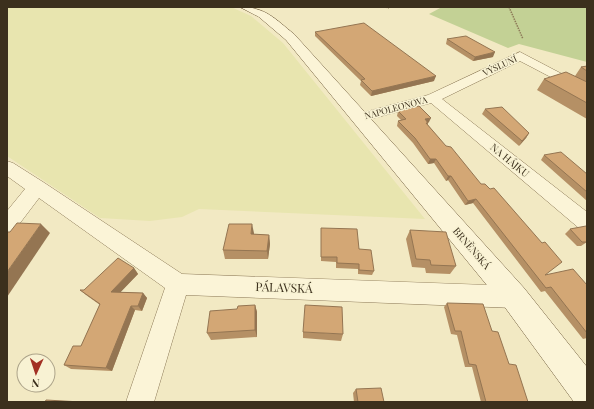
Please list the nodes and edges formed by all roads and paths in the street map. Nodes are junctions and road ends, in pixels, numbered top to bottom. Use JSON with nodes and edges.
{"nodes":[{"id":1,"x":245,"y":7,"type":"edge"},
{"id":2,"x":371,"y":7,"type":"edge"},
{"id":3,"x":375,"y":7,"type":"edge"},
{"id":4,"x":386,"y":7,"type":"edge"},
{"id":5,"x":509,"y":7,"type":"edge"},
{"id":6,"x":389,"y":8,"type":"dead end"},
{"id":7,"x":523,"y":40,"type":"dead end"},
{"id":8,"x":587,"y":92,"type":"edge"},
{"id":9,"x":433,"y":98,"type":"junction"},
{"id":10,"x":355,"y":114,"type":"junction"},
{"id":11,"x":7,"y":167,"type":"edge"},
{"id":12,"x":37,"y":187,"type":"junction"},
{"id":13,"x":587,"y":223,"type":"edge"},
{"id":14,"x":7,"y":225,"type":"edge"},
{"id":15,"x":178,"y":284,"type":"junction"},
{"id":16,"x":514,"y":297,"type":"junction"},
{"id":17,"x":587,"y":392,"type":"edge"},
{"id":18,"x":140,"y":402,"type":"edge"}],
"edges":[{"from":1,"to":10,"type":"main road","name":"BRNĚNSKÁ"},
{"from":2,"to":3,"type":"path"},
{"from":4,"to":6,"type":"path"},
{"from":5,"to":7,"type":"path"},
{"from":8,"to":9,"type":"street","name":"VÝSLUNÍ"},
{"from":9,"to":10,"type":"street","name":"NAPOLEONOVA"},
{"from":9,"to":13,"type":"street","name":"NA HÁJKU"},
{"from":10,"to":16,"type":"main road","name":"BRNĚNSKÁ"},
{"from":11,"to":12,"type":"street"},
{"from":12,"to":14,"type":"street"},
{"from":12,"to":15,"type":"street"},
{"from":15,"to":16,"type":"street","name":"PÁLAVSKÁ"},
{"from":15,"to":18,"type":"street"},
{"from":16,"to":17,"type":"main road","name":"BRNĚNSKÁ"}]}
